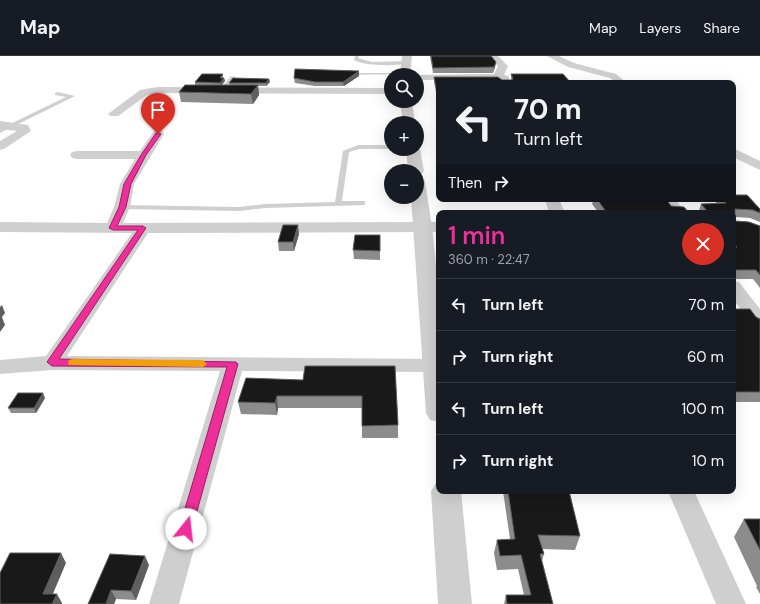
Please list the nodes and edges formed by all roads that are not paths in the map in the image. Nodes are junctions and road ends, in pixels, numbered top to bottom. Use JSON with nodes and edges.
{"nodes":[{"id":1,"x":357,"y":56,"type":"edge"},
{"id":2,"x":494,"y":56,"type":"edge"},
{"id":3,"x":552,"y":56,"type":"edge"},
{"id":4,"x":407,"y":59,"type":"edge"},
{"id":5,"x":344,"y":74,"type":"edge"},
{"id":6,"x":384,"y":74,"type":"edge"},
{"id":7,"x":233,"y":77,"type":"edge"},
{"id":8,"x":424,"y":77,"type":"edge"},
{"id":9,"x":502,"y":80,"type":"edge"},
{"id":10,"x":618,"y":80,"type":"edge"},
{"id":11,"x":221,"y":91,"type":"junction"},
{"id":12,"x":384,"y":91,"type":"edge"},
{"id":13,"x":57,"y":94,"type":"dead end"},
{"id":14,"x":114,"y":114,"type":"dead end"},
{"id":15,"x":4,"y":128,"type":"edge"},
{"id":16,"x":158,"y":134,"type":"dead end"},
{"id":17,"x":0,"y":146,"type":"edge"},
{"id":18,"x":384,"y":147,"type":"edge"},
{"id":19,"x":736,"y":154,"type":"edge"},
{"id":20,"x":77,"y":155,"type":"dead end"},
{"id":21,"x":144,"y":155,"type":"junction"},
{"id":22,"x":760,"y":166,"type":"edge"},
{"id":23,"x":669,"y":202,"type":"edge"},
{"id":24,"x":362,"y":203,"type":"dead end"},
{"id":25,"x":338,"y":204,"type":"junction"},
{"id":26,"x":424,"y":204,"type":"edge"},
{"id":27,"x":122,"y":207,"type":"junction"},
{"id":28,"x":676,"y":210,"type":"edge"},
{"id":29,"x":7,"y":227,"type":"edge"},
{"id":30,"x":431,"y":227,"type":"edge"},
{"id":31,"x":113,"y":228,"type":"junction"},
{"id":32,"x":143,"y":228,"type":"junction"},
{"id":33,"x":0,"y":242,"type":"edge"},
{"id":34,"x":736,"y":290,"type":"edge"},
{"id":35,"x":760,"y":322,"type":"edge"},
{"id":36,"x":52,"y":362,"type":"junction"},
{"id":37,"x":233,"y":364,"type":"junction"},
{"id":38,"x":435,"y":365,"type":"junction"},
{"id":39,"x":0,"y":367,"type":"edge"},
{"id":40,"x":436,"y":377,"type":"edge"},
{"id":41,"x":446,"y":494,"type":"edge"},
{"id":42,"x":682,"y":494,"type":"edge"},
{"id":43,"x":164,"y":604,"type":"edge"},
{"id":44,"x":455,"y":604,"type":"edge"},
{"id":45,"x":731,"y":604,"type":"edge"}],
"edges":[{"from":1,"to":4,"type":"lane"},
{"from":2,"to":9,"type":"street"},
{"from":3,"to":10,"type":"street"},
{"from":5,"to":6,"type":"lane"},
{"from":7,"to":11,"type":"lane"},
{"from":8,"to":9,"type":"street"},
{"from":11,"to":12,"type":"street"},
{"from":11,"to":14,"type":"street"},
{"from":13,"to":15,"type":"lane"},
{"from":15,"to":17,"type":"street"},
{"from":16,"to":21,"type":"street"},
{"from":18,"to":25,"type":"lane"},
{"from":19,"to":22,"type":"street"},
{"from":20,"to":21,"type":"street"},
{"from":21,"to":27,"type":"street"},
{"from":23,"to":28,"type":"street"},
{"from":24,"to":25,"type":"lane"},
{"from":25,"to":27,"type":"lane"},
{"from":26,"to":30,"type":"street"},
{"from":27,"to":31,"type":"street"},
{"from":29,"to":31,"type":"street"},
{"from":29,"to":33,"type":"street"},
{"from":30,"to":32,"type":"street"},
{"from":30,"to":38,"type":"street"},
{"from":31,"to":32,"type":"street"},
{"from":32,"to":36,"type":"street"},
{"from":34,"to":35,"type":"street"},
{"from":36,"to":37,"type":"street"},
{"from":36,"to":39,"type":"street"},
{"from":37,"to":38,"type":"street"},
{"from":37,"to":43,"type":"street"},
{"from":38,"to":40,"type":"street"},
{"from":41,"to":44,"type":"street"},
{"from":42,"to":45,"type":"street"}]}
